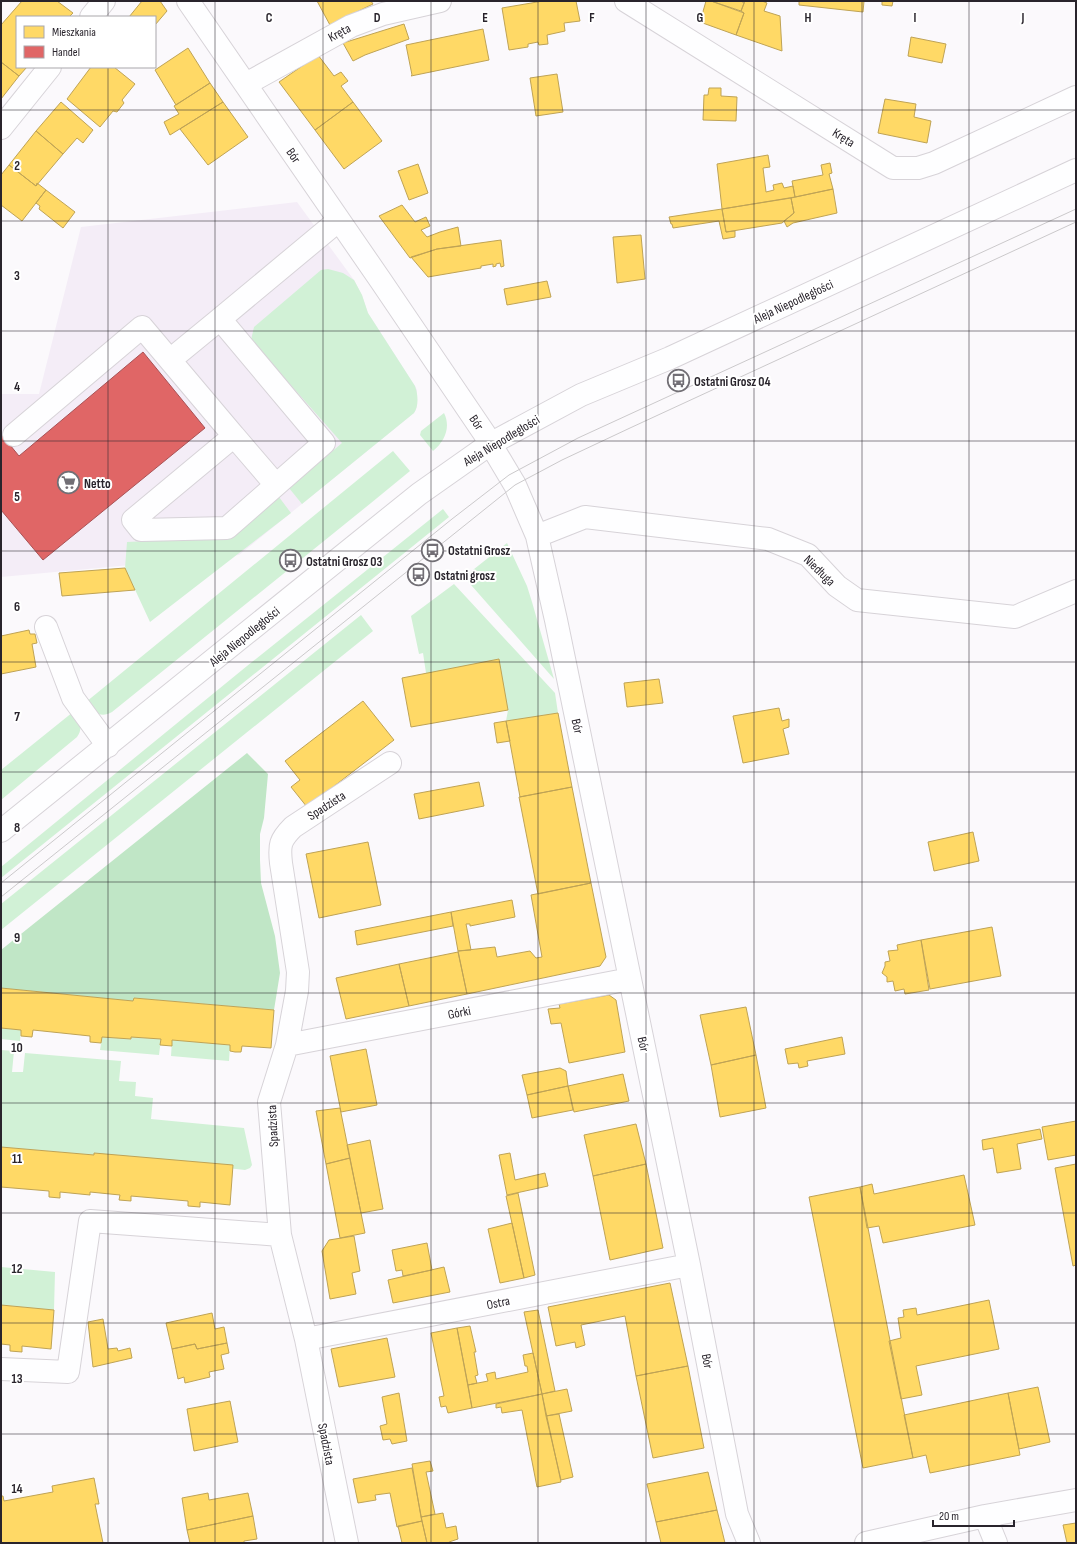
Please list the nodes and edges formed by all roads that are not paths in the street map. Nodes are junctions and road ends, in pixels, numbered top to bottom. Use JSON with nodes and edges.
{"nodes":[{"id":1,"x":104,"y":1,"type":"edge"},
{"id":2,"x":188,"y":1,"type":"edge"},
{"id":3,"x":440,"y":1,"type":"edge"},
{"id":4,"x":626,"y":1,"type":"edge"},
{"id":5,"x":92,"y":16,"type":"edge"},
{"id":6,"x":49,"y":68,"type":"edge"},
{"id":7,"x":246,"y":84,"type":"junction"},
{"id":8,"x":1076,"y":97,"type":"edge"},
{"id":9,"x":1,"y":128,"type":"edge"},
{"id":10,"x":1076,"y":170,"type":"edge"},
{"id":11,"x":339,"y":220,"type":"junction"},
{"id":12,"x":220,"y":319,"type":"junction"},
{"id":13,"x":170,"y":360,"type":"junction"},
{"id":14,"x":14,"y":435,"type":"dead end"},
{"id":15,"x":234,"y":436,"type":"junction"},
{"id":16,"x":490,"y":444,"type":"junction"},
{"id":17,"x":276,"y":485,"type":"junction"},
{"id":18,"x":537,"y":536,"type":"junction"},
{"id":19,"x":1076,"y":591,"type":"edge"},
{"id":20,"x":46,"y":627,"type":"dead end"},
{"id":21,"x":108,"y":746,"type":"junction"},
{"id":22,"x":390,"y":763,"type":"dead end"},
{"id":23,"x":1,"y":831,"type":"edge"},
{"id":24,"x":630,"y":979,"type":"junction"},
{"id":25,"x":287,"y":1045,"type":"junction"},
{"id":26,"x":280,"y":1235,"type":"junction"},
{"id":27,"x":689,"y":1265,"type":"junction"},
{"id":28,"x":306,"y":1340,"type":"junction"},
{"id":29,"x":1,"y":1369,"type":"edge"},
{"id":30,"x":1076,"y":1500,"type":"edge"},
{"id":31,"x":984,"y":1516,"type":"junction"},
{"id":32,"x":347,"y":1543,"type":"edge"},
{"id":33,"x":749,"y":1543,"type":"edge"},
{"id":34,"x":866,"y":1543,"type":"edge"},
{"id":35,"x":996,"y":1543,"type":"edge"}],
"edges":[{"from":1,"to":5,"type":"street"},
{"from":2,"to":7,"type":"street","name":"Bór"},
{"from":3,"to":7,"type":"street","name":"Kręta"},
{"from":4,"to":8,"type":"street","name":"Kręta"},
{"from":6,"to":9,"type":"street"},
{"from":7,"to":11,"type":"street","name":"Bór"},
{"from":10,"to":16,"type":"street","name":"Aleja Niepodległości"},
{"from":11,"to":12,"type":"street"},
{"from":11,"to":16,"type":"street","name":"Bór"},
{"from":12,"to":13,"type":"street"},
{"from":12,"to":17,"type":"street"},
{"from":13,"to":14,"type":"street"},
{"from":13,"to":15,"type":"street"},
{"from":15,"to":17,"type":"street"},
{"from":15,"to":17,"type":"street"},
{"from":16,"to":18,"type":"street","name":"Bór"},
{"from":16,"to":21,"type":"street","name":"Aleja Niepodległości"},
{"from":18,"to":19,"type":"street","name":"Niedługa"},
{"from":18,"to":24,"type":"street","name":"Bór"},
{"from":20,"to":21,"type":"street"},
{"from":21,"to":23,"type":"street","name":"Aleja Niepodległości"},
{"from":22,"to":25,"type":"street","name":"Spadzista"},
{"from":24,"to":25,"type":"street","name":"Górki"},
{"from":24,"to":27,"type":"street","name":"Bór"},
{"from":25,"to":26,"type":"street","name":"Spadzista"},
{"from":26,"to":28,"type":"street","name":"Spadzista"},
{"from":26,"to":29,"type":"street"},
{"from":27,"to":28,"type":"street","name":"Ostra"},
{"from":27,"to":33,"type":"street","name":"Bór"},
{"from":28,"to":32,"type":"street","name":"Spadzista"},
{"from":30,"to":31,"type":"street"},
{"from":31,"to":34,"type":"street"},
{"from":31,"to":35,"type":"street"}]}
